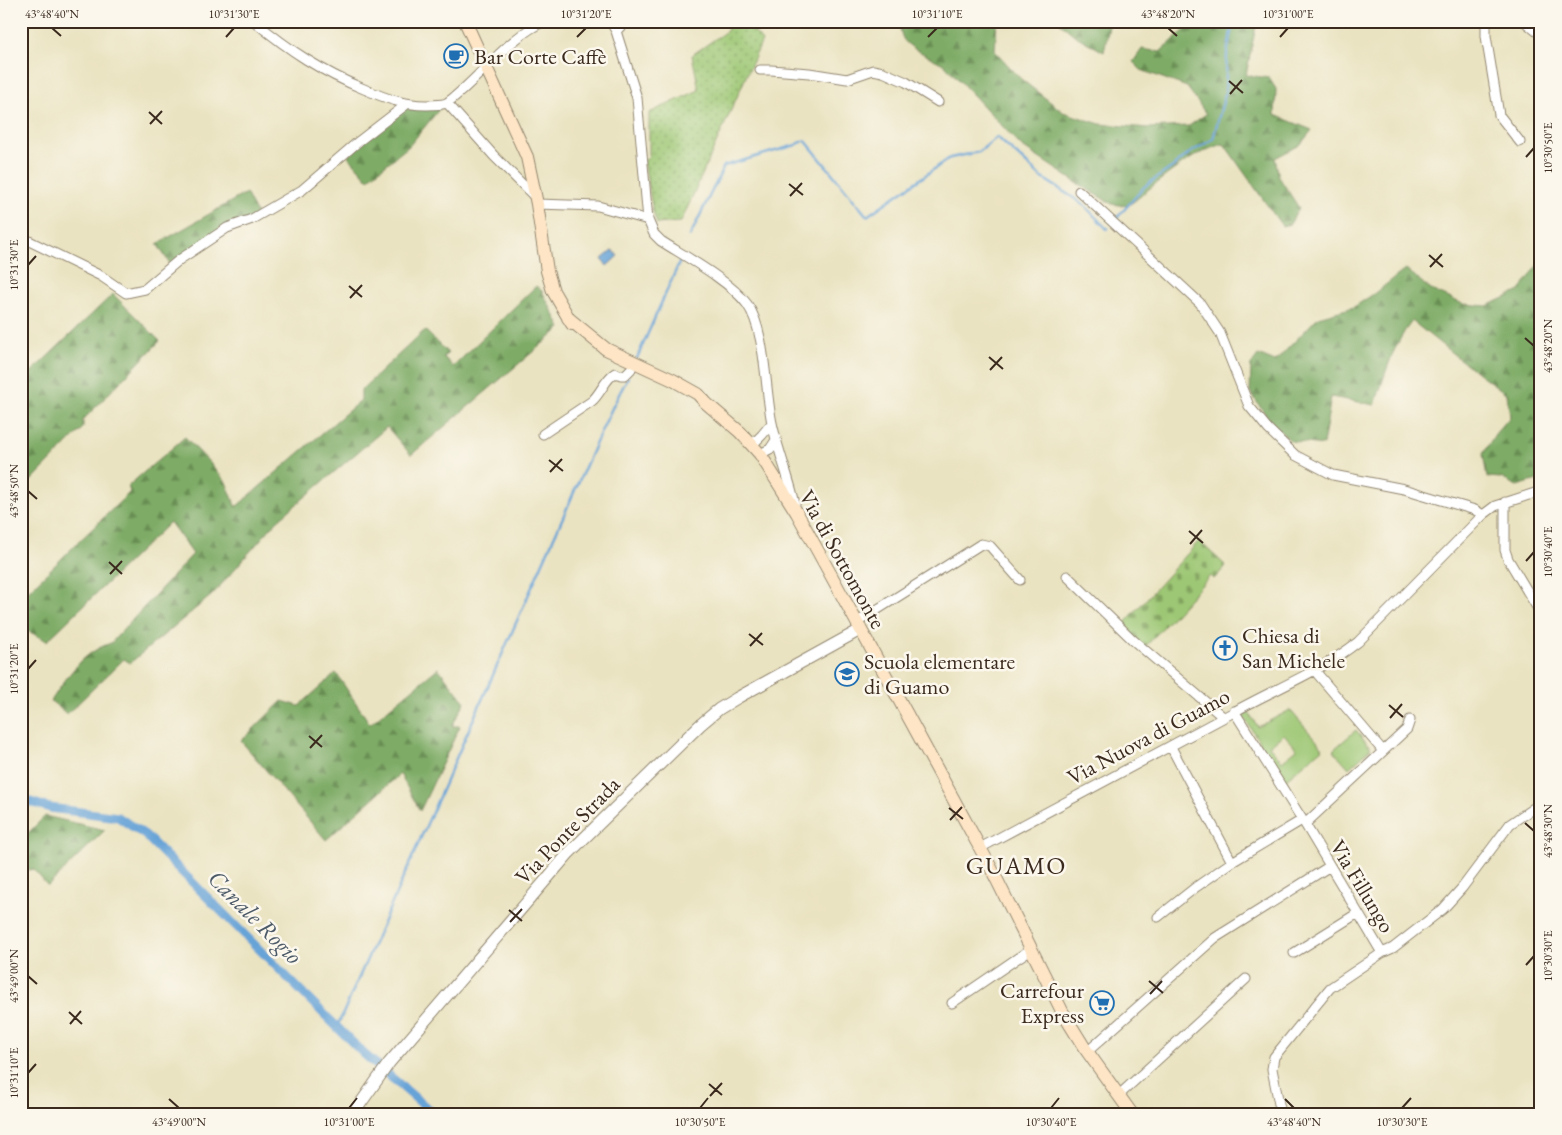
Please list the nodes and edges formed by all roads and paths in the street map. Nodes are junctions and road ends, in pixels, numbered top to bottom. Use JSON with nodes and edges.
{"nodes":[{"id":1,"x":254,"y":21,"type":"edge"},
{"id":2,"x":465,"y":21,"type":"edge"},
{"id":3,"x":545,"y":21,"type":"edge"},
{"id":4,"x":610,"y":21,"type":"edge"},
{"id":5,"x":626,"y":21,"type":"edge"},
{"id":6,"x":1488,"y":21,"type":"edge"},
{"id":7,"x":1524,"y":21,"type":"edge"},
{"id":8,"x":616,"y":31,"type":"junction"},
{"id":9,"x":1541,"y":35,"type":"edge"},
{"id":10,"x":486,"y":66,"type":"junction"},
{"id":11,"x":760,"y":70,"type":"dead end"},
{"id":12,"x":938,"y":102,"type":"dead end"},
{"id":13,"x":447,"y":103,"type":"junction"},
{"id":14,"x":407,"y":104,"type":"junction"},
{"id":15,"x":1520,"y":142,"type":"dead end"},
{"id":16,"x":1079,"y":191,"type":"dead end"},
{"id":17,"x":536,"y":201,"type":"junction"},
{"id":18,"x":648,"y":220,"type":"junction"},
{"id":19,"x":21,"y":237,"type":"edge"},
{"id":20,"x":568,"y":318,"type":"junction"},
{"id":21,"x":623,"y":373,"type":"junction"},
{"id":22,"x":706,"y":403,"type":"junction"},
{"id":23,"x":772,"y":423,"type":"junction"},
{"id":24,"x":543,"y":434,"type":"dead end"},
{"id":25,"x":776,"y":440,"type":"junction"},
{"id":26,"x":756,"y":450,"type":"junction"},
{"id":27,"x":1541,"y":491,"type":"edge"},
{"id":28,"x":1505,"y":502,"type":"junction"},
{"id":29,"x":796,"y":512,"type":"junction"},
{"id":30,"x":1483,"y":515,"type":"junction"},
{"id":31,"x":1067,"y":576,"type":"dead end"},
{"id":32,"x":1020,"y":580,"type":"dead end"},
{"id":33,"x":1541,"y":614,"type":"edge"},
{"id":34,"x":858,"y":627,"type":"junction"},
{"id":35,"x":1315,"y":671,"type":"junction"},
{"id":36,"x":1234,"y":711,"type":"junction"},
{"id":37,"x":1223,"y":717,"type":"junction"},
{"id":38,"x":1410,"y":720,"type":"dead end"},
{"id":39,"x":1171,"y":747,"type":"junction"},
{"id":40,"x":1382,"y":751,"type":"junction"},
{"id":41,"x":1541,"y":803,"type":"edge"},
{"id":42,"x":1303,"y":822,"type":"junction"},
{"id":43,"x":980,"y":848,"type":"junction"},
{"id":44,"x":1232,"y":862,"type":"junction"},
{"id":45,"x":1330,"y":866,"type":"junction"},
{"id":46,"x":1358,"y":913,"type":"junction"},
{"id":47,"x":1158,"y":917,"type":"dead end"},
{"id":48,"x":1031,"y":949,"type":"junction"},
{"id":49,"x":1294,"y":953,"type":"dead end"},
{"id":50,"x":1382,"y":953,"type":"junction"},
{"id":51,"x":1246,"y":979,"type":"dead end"},
{"id":52,"x":952,"y":1003,"type":"dead end"},
{"id":53,"x":1087,"y":1052,"type":"junction"},
{"id":54,"x":1119,"y":1095,"type":"junction"},
{"id":55,"x":21,"y":1111,"type":"edge"},
{"id":56,"x":25,"y":1114,"type":"edge"},
{"id":57,"x":353,"y":1114,"type":"edge"},
{"id":58,"x":1132,"y":1114,"type":"edge"},
{"id":59,"x":1281,"y":1114,"type":"edge"}],
"edges":[{"from":1,"to":14,"type":"street"},
{"from":2,"to":10,"type":"main road","name":"Via di Sottomonte"},
{"from":3,"to":10,"type":"street"},
{"from":4,"to":8,"type":"street"},
{"from":5,"to":8,"type":"street"},
{"from":6,"to":15,"type":"street"},
{"from":7,"to":9,"type":"street"},
{"from":8,"to":18,"type":"street"},
{"from":10,"to":13,"type":"street"},
{"from":10,"to":17,"type":"main road","name":"Via di Sottomonte"},
{"from":11,"to":12,"type":"street"},
{"from":13,"to":14,"type":"street"},
{"from":13,"to":17,"type":"street"},
{"from":14,"to":19,"type":"street"},
{"from":16,"to":30,"type":"street"},
{"from":17,"to":18,"type":"street"},
{"from":17,"to":20,"type":"main road","name":"Via di Sottomonte"},
{"from":18,"to":23,"type":"street"},
{"from":20,"to":21,"type":"main road","name":"Via di Sottomonte"},
{"from":20,"to":22,"type":"main road","name":"Via di Sottomonte"},
{"from":21,"to":22,"type":"main road","name":"Via di Sottomonte"},
{"from":21,"to":24,"type":"street"},
{"from":22,"to":26,"type":"main road","name":"Via di Sottomonte"},
{"from":23,"to":25,"type":"street"},
{"from":23,"to":26,"type":"street"},
{"from":25,"to":26,"type":"street"},
{"from":25,"to":29,"type":"street"},
{"from":26,"to":29,"type":"main road","name":"Via di Sottomonte"},
{"from":27,"to":28,"type":"street","name":"Via Nuova di Guamo"},
{"from":28,"to":30,"type":"street","name":"Via Nuova di Guamo"},
{"from":28,"to":33,"type":"street"},
{"from":29,"to":34,"type":"main road","name":"Via di Sottomonte"},
{"from":30,"to":35,"type":"street","name":"Via Nuova di Guamo"},
{"from":31,"to":37,"type":"street"},
{"from":32,"to":34,"type":"street"},
{"from":34,"to":43,"type":"main road","name":"Via di Sottomonte"},
{"from":34,"to":57,"type":"street","name":"Via Ponte Strada"},
{"from":35,"to":36,"type":"street","name":"Via Nuova di Guamo"},
{"from":35,"to":40,"type":"street"},
{"from":36,"to":37,"type":"street","name":"Via Nuova di Guamo"},
{"from":36,"to":42,"type":"street","name":"Via Fillungo"},
{"from":37,"to":39,"type":"street","name":"Via Nuova di Guamo"},
{"from":38,"to":40,"type":"street"},
{"from":39,"to":43,"type":"street","name":"Via Nuova di Guamo"},
{"from":39,"to":44,"type":"street"},
{"from":40,"to":42,"type":"street"},
{"from":41,"to":50,"type":"street"},
{"from":42,"to":44,"type":"street"},
{"from":42,"to":45,"type":"street","name":"Via Fillungo"},
{"from":43,"to":48,"type":"main road","name":"Via di Sottomonte"},
{"from":44,"to":47,"type":"street"},
{"from":45,"to":46,"type":"street","name":"Via Fillungo"},
{"from":45,"to":53,"type":"street"},
{"from":46,"to":49,"type":"street"},
{"from":46,"to":50,"type":"street","name":"Via Fillungo"},
{"from":48,"to":52,"type":"street"},
{"from":48,"to":53,"type":"main road","name":"Via di Sottomonte"},
{"from":50,"to":59,"type":"street","name":"Via Fillungo"},
{"from":51,"to":54,"type":"street"},
{"from":53,"to":54,"type":"main road","name":"Via di Sottomonte"},
{"from":54,"to":58,"type":"main road","name":"Via di Sottomonte"},
{"from":55,"to":56,"type":"street"}]}
